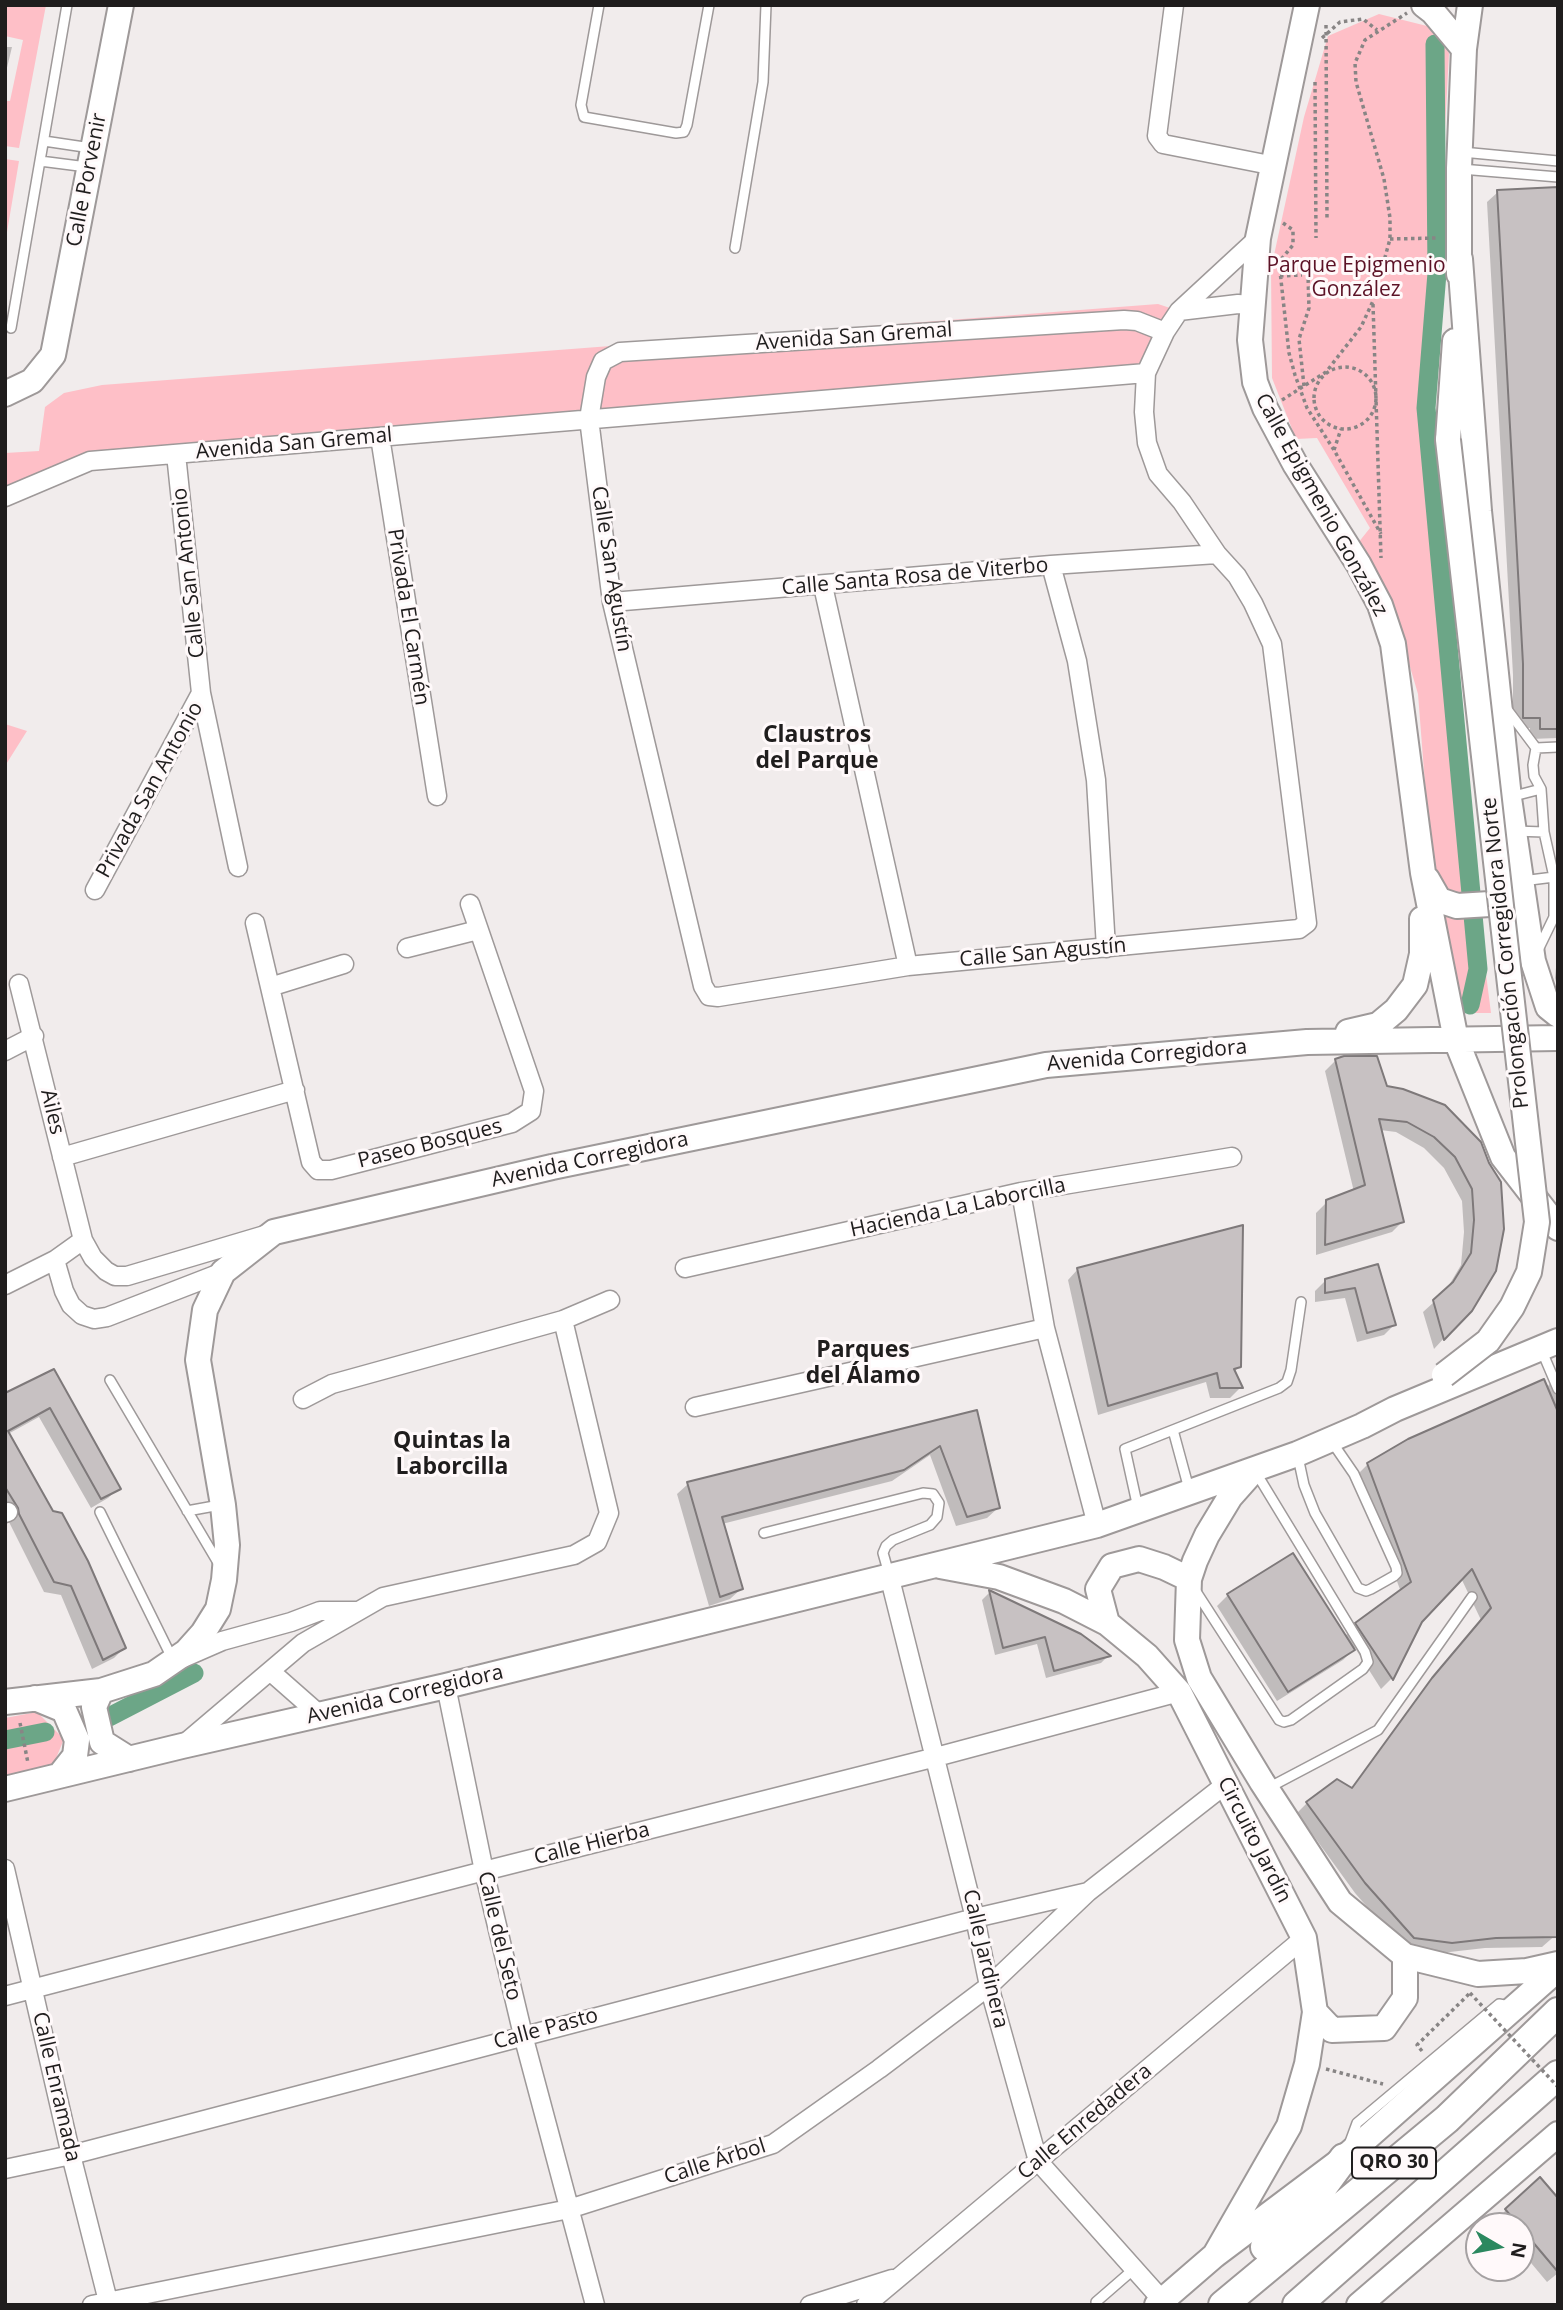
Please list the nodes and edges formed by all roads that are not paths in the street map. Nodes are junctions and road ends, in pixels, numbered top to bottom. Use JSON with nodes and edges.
{"nodes":[{"id":1,"x":67,"y":5,"type":"edge"},
{"id":2,"x":121,"y":5,"type":"edge"},
{"id":3,"x":598,"y":5,"type":"edge"},
{"id":4,"x":709,"y":5,"type":"edge"},
{"id":5,"x":766,"y":5,"type":"edge"},
{"id":6,"x":1174,"y":5,"type":"edge"},
{"id":7,"x":1329,"y":5,"type":"edge"},
{"id":8,"x":1470,"y":5,"type":"edge"},
{"id":9,"x":1428,"y":9,"type":"edge"},
{"id":10,"x":1310,"y":24,"type":"edge"},
{"id":11,"x":1464,"y":49,"type":"junction"},
{"id":12,"x":44,"y":141,"type":"junction"},
{"id":13,"x":91,"y":158,"type":"junction"},
{"id":14,"x":1459,"y":160,"type":"junction"},
{"id":15,"x":1558,"y":161,"type":"edge"},
{"id":16,"x":40,"y":162,"type":"junction"},
{"id":17,"x":1275,"y":166,"type":"junction"},
{"id":18,"x":1558,"y":177,"type":"edge"},
{"id":19,"x":1258,"y":238,"type":"junction"},
{"id":20,"x":735,"y":248,"type":"dead end"},
{"id":21,"x":1460,"y":259,"type":"junction"},
{"id":22,"x":1252,"y":305,"type":"junction"},
{"id":23,"x":1179,"y":311,"type":"junction"},
{"id":24,"x":11,"y":328,"type":"dead end"},
{"id":25,"x":1165,"y":332,"type":"junction"},
{"id":26,"x":1146,"y":373,"type":"junction"},
{"id":27,"x":5,"y":394,"type":"edge"},
{"id":28,"x":589,"y":419,"type":"junction"},
{"id":29,"x":380,"y":437,"type":"junction"},
{"id":30,"x":176,"y":454,"type":"junction"},
{"id":31,"x":5,"y":497,"type":"edge"},
{"id":32,"x":1217,"y":554,"type":"junction"},
{"id":33,"x":1051,"y":565,"type":"junction"},
{"id":34,"x":822,"y":586,"type":"junction"},
{"id":35,"x":612,"y":602,"type":"junction"},
{"id":36,"x":201,"y":693,"type":"junction"},
{"id":37,"x":1498,"y":698,"type":"junction"},
{"id":38,"x":1536,"y":747,"type":"junction"},
{"id":39,"x":1558,"y":747,"type":"edge"},
{"id":40,"x":1541,"y":789,"type":"junction"},
{"id":41,"x":437,"y":796,"type":"dead end"},
{"id":42,"x":1509,"y":798,"type":"junction"},
{"id":43,"x":1513,"y":831,"type":"junction"},
{"id":44,"x":1544,"y":832,"type":"junction"},
{"id":45,"x":238,"y":867,"type":"dead end"},
{"id":46,"x":1423,"y":873,"type":"junction"},
{"id":47,"x":1554,"y":877,"type":"junction"},
{"id":48,"x":1520,"y":881,"type":"junction"},
{"id":49,"x":95,"y":890,"type":"dead end"},
{"id":50,"x":470,"y":904,"type":"dead end"},
{"id":51,"x":1556,"y":917,"type":"edge"},
{"id":52,"x":255,"y":923,"type":"dead end"},
{"id":53,"x":478,"y":930,"type":"junction"},
{"id":54,"x":407,"y":948,"type":"dead end"},
{"id":55,"x":1106,"y":948,"type":"junction"},
{"id":56,"x":1533,"y":961,"type":"junction"},
{"id":57,"x":344,"y":964,"type":"dead end"},
{"id":58,"x":908,"y":966,"type":"junction"},
{"id":59,"x":19,"y":984,"type":"dead end"},
{"id":60,"x":270,"y":987,"type":"junction"},
{"id":61,"x":1558,"y":1015,"type":"edge"},
{"id":62,"x":34,"y":1037,"type":"junction"},
{"id":63,"x":1558,"y":1038,"type":"edge"},
{"id":64,"x":1456,"y":1040,"type":"junction"},
{"id":65,"x":1307,"y":1042,"type":"junction"},
{"id":66,"x":5,"y":1051,"type":"edge"},
{"id":67,"x":295,"y":1090,"type":"junction"},
{"id":68,"x":62,"y":1157,"type":"junction"},
{"id":69,"x":1232,"y":1157,"type":"dead end"},
{"id":70,"x":1021,"y":1192,"type":"junction"},
{"id":71,"x":1558,"y":1228,"type":"edge"},
{"id":72,"x":274,"y":1232,"type":"junction"},
{"id":73,"x":83,"y":1240,"type":"junction"},
{"id":74,"x":188,"y":1257,"type":"junction"},
{"id":75,"x":55,"y":1260,"type":"junction"},
{"id":76,"x":685,"y":1268,"type":"dead end"},
{"id":77,"x":223,"y":1272,"type":"junction"},
{"id":78,"x":5,"y":1285,"type":"edge"},
{"id":79,"x":189,"y":1285,"type":"junction"},
{"id":80,"x":610,"y":1300,"type":"dead end"},
{"id":81,"x":1301,"y":1302,"type":"dead end"},
{"id":82,"x":564,"y":1320,"type":"junction"},
{"id":83,"x":1045,"y":1328,"type":"junction"},
{"id":84,"x":1549,"y":1344,"type":"edge"},
{"id":85,"x":110,"y":1380,"type":"dead end"},
{"id":86,"x":1558,"y":1389,"type":"edge"},
{"id":87,"x":303,"y":1399,"type":"dead end"},
{"id":88,"x":695,"y":1407,"type":"dead end"},
{"id":89,"x":1395,"y":1409,"type":"junction"},
{"id":90,"x":1173,"y":1430,"type":"junction"},
{"id":91,"x":1331,"y":1441,"type":"junction"},
{"id":92,"x":1297,"y":1454,"type":"junction"},
{"id":93,"x":1254,"y":1470,"type":"junction"},
{"id":94,"x":1190,"y":1492,"type":"junction"},
{"id":95,"x":223,"y":1505,"type":"junction"},
{"id":96,"x":1138,"y":1509,"type":"junction"},
{"id":97,"x":187,"y":1511,"type":"junction"},
{"id":98,"x":100,"y":1512,"type":"dead end"},
{"id":99,"x":1097,"y":1525,"type":"junction"},
{"id":100,"x":764,"y":1533,"type":"dead end"},
{"id":101,"x":932,"y":1564,"type":"junction"},
{"id":102,"x":224,"y":1573,"type":"junction"},
{"id":103,"x":890,"y":1575,"type":"junction"},
{"id":104,"x":1189,"y":1579,"type":"junction"},
{"id":105,"x":1472,"y":1597,"type":"dead end"},
{"id":106,"x":360,"y":1611,"type":"junction"},
{"id":107,"x":1107,"y":1623,"type":"junction"},
{"id":108,"x":173,"y":1660,"type":"junction"},
{"id":109,"x":270,"y":1671,"type":"junction"},
{"id":110,"x":1411,"y":1682,"type":"junction"},
{"id":111,"x":446,"y":1686,"type":"junction"},
{"id":112,"x":1420,"y":1690,"type":"dead end"},
{"id":113,"x":101,"y":1691,"type":"junction"},
{"id":114,"x":1179,"y":1692,"type":"junction"},
{"id":115,"x":35,"y":1698,"type":"junction"},
{"id":116,"x":12,"y":1712,"type":"edge"},
{"id":117,"x":320,"y":1715,"type":"junction"},
{"id":118,"x":183,"y":1746,"type":"junction"},
{"id":119,"x":936,"y":1758,"type":"junction"},
{"id":120,"x":129,"y":1759,"type":"junction"},
{"id":121,"x":60,"y":1775,"type":"junction"},
{"id":122,"x":1226,"y":1784,"type":"junction"},
{"id":123,"x":1264,"y":1786,"type":"junction"},
{"id":124,"x":5,"y":1789,"type":"edge"},
{"id":125,"x":5,"y":1869,"type":"edge"},
{"id":126,"x":484,"y":1871,"type":"junction"},
{"id":127,"x":1088,"y":1892,"type":"junction"},
{"id":128,"x":975,"y":1918,"type":"junction"},
{"id":129,"x":1304,"y":1938,"type":"junction"},
{"id":130,"x":1405,"y":1956,"type":"junction"},
{"id":131,"x":1558,"y":1966,"type":"edge"},
{"id":132,"x":989,"y":1986,"type":"junction"},
{"id":133,"x":34,"y":1989,"type":"junction"},
{"id":134,"x":5,"y":1996,"type":"edge"},
{"id":135,"x":1515,"y":2007,"type":"junction"},
{"id":136,"x":1315,"y":2012,"type":"junction"},
{"id":137,"x":1558,"y":2012,"type":"edge"},
{"id":138,"x":523,"y":2035,"type":"junction"},
{"id":139,"x":1558,"y":2075,"type":"edge"},
{"id":140,"x":1555,"y":2139,"type":"edge"},
{"id":141,"x":71,"y":2155,"type":"junction"},
{"id":142,"x":1344,"y":2158,"type":"junction"},
{"id":143,"x":1038,"y":2161,"type":"junction"},
{"id":144,"x":5,"y":2169,"type":"edge"},
{"id":145,"x":569,"y":2209,"type":"junction"},
{"id":146,"x":1215,"y":2255,"type":"junction"},
{"id":147,"x":1134,"y":2269,"type":"junction"},
{"id":148,"x":899,"y":2277,"type":"junction"},
{"id":149,"x":103,"y":2303,"type":"edge"},
{"id":150,"x":1159,"y":2303,"type":"edge"},
{"id":151,"x":1095,"y":2304,"type":"edge"},
{"id":152,"x":595,"y":2305,"type":"edge"},
{"id":153,"x":810,"y":2305,"type":"edge"},
{"id":154,"x":866,"y":2305,"type":"edge"},
{"id":155,"x":1206,"y":2305,"type":"edge"},
{"id":156,"x":1223,"y":2305,"type":"edge"},
{"id":157,"x":1297,"y":2305,"type":"edge"},
{"id":158,"x":1359,"y":2305,"type":"edge"}],
"edges":[{"from":1,"to":12,"type":"lane"},
{"from":2,"to":13,"type":"main road","name":"Calle Porvenir"},
{"from":3,"to":4,"type":"lane"},
{"from":5,"to":20,"type":"lane"},
{"from":6,"to":17,"type":"street"},
{"from":7,"to":10,"type":"main road"},
{"from":8,"to":11,"type":"main road"},
{"from":9,"to":11,"type":"main road"},
{"from":10,"to":17,"type":"main road","name":"Calle Epigmenio González"},
{"from":11,"to":14,"type":"main road"},
{"from":12,"to":13,"type":"lane"},
{"from":12,"to":16,"type":"lane"},
{"from":13,"to":16,"type":"lane"},
{"from":13,"to":27,"type":"main road","name":"Calle Porvenir"},
{"from":14,"to":15,"type":"lane"},
{"from":14,"to":18,"type":"lane"},
{"from":14,"to":21,"type":"main road"},
{"from":16,"to":24,"type":"lane"},
{"from":17,"to":19,"type":"main road","name":"Calle Epigmenio González"},
{"from":19,"to":22,"type":"main road","name":"Calle Epigmenio González"},
{"from":19,"to":23,"type":"street","name":"Calle San Agustín"},
{"from":21,"to":37,"type":"main road"},
{"from":21,"to":89,"type":"main road","name":"Prolongación Corregidora Norte","bridge":true},
{"from":22,"to":23,"type":"street"},
{"from":22,"to":46,"type":"main road","name":"Calle Epigmenio González"},
{"from":23,"to":25,"type":"street","name":"Calle San Agustín"},
{"from":25,"to":26,"type":"street","name":"Calle San Agustín"},
{"from":25,"to":28,"type":"street","name":"Avenida San Gremal"},
{"from":26,"to":28,"type":"street","name":"Avenida San Gremal"},
{"from":26,"to":32,"type":"street","name":"Calle San Agustín"},
{"from":28,"to":29,"type":"street","name":"Avenida San Gremal"},
{"from":28,"to":35,"type":"street","name":"Calle San Agustín"},
{"from":29,"to":30,"type":"street","name":"Avenida San Gremal"},
{"from":29,"to":41,"type":"street","name":"Privada El Carmén"},
{"from":30,"to":31,"type":"street","name":"Avenida San Gremal"},
{"from":30,"to":36,"type":"street","name":"Calle San Antonio"},
{"from":32,"to":33,"type":"street","name":"Calle Santa Rosa de Viterbo"},
{"from":32,"to":55,"type":"street","name":"Calle San Agustín"},
{"from":33,"to":34,"type":"street","name":"Calle Santa Rosa de Viterbo"},
{"from":33,"to":55,"type":"street"},
{"from":34,"to":35,"type":"street","name":"Calle Santa Rosa de Viterbo"},
{"from":34,"to":58,"type":"street"},
{"from":35,"to":58,"type":"street","name":"Calle San Agustín"},
{"from":36,"to":45,"type":"street","name":"Privada San Antonio"},
{"from":36,"to":49,"type":"street","name":"Privada San Antonio"},
{"from":37,"to":38,"type":"lane"},
{"from":37,"to":42,"type":"main road"},
{"from":38,"to":39,"type":"lane"},
{"from":38,"to":40,"type":"lane"},
{"from":40,"to":42,"type":"lane"},
{"from":40,"to":44,"type":"lane"},
{"from":42,"to":43,"type":"main road"},
{"from":43,"to":44,"type":"lane"},
{"from":43,"to":48,"type":"main road"},
{"from":44,"to":47,"type":"lane"},
{"from":46,"to":48,"type":"main road"},
{"from":46,"to":64,"type":"main road","name":"Calle Epigmenio González"},
{"from":46,"to":65,"type":"main road"},
{"from":47,"to":48,"type":"lane"},
{"from":47,"to":51,"type":"lane"},
{"from":48,"to":56,"type":"main road"},
{"from":50,"to":53,"type":"street","name":"Paseo Bosques"},
{"from":51,"to":56,"type":"lane"},
{"from":52,"to":60,"type":"street","name":"Paseo Bosques"},
{"from":53,"to":54,"type":"street"},
{"from":53,"to":67,"type":"street","name":"Paseo Bosques"},
{"from":55,"to":58,"type":"street","name":"Calle San Agustín"},
{"from":56,"to":61,"type":"main road"},
{"from":57,"to":60,"type":"street"},
{"from":59,"to":62,"type":"street","name":"Ailes"},
{"from":60,"to":67,"type":"street","name":"Paseo Bosques"},
{"from":62,"to":66,"type":"street"},
{"from":62,"to":68,"type":"street","name":"Ailes"},
{"from":63,"to":64,"type":"main road","name":"Avenida Corregidora"},
{"from":64,"to":65,"type":"main road","name":"Avenida Corregidora"},
{"from":64,"to":71,"type":"main road","name":"Calle Epigmenio González"},
{"from":65,"to":72,"type":"main road","name":"Avenida Corregidora"},
{"from":67,"to":68,"type":"street"},
{"from":68,"to":73,"type":"street","name":"Ailes"},
{"from":69,"to":70,"type":"street","name":"Hacienda La Laborcilla"},
{"from":70,"to":76,"type":"street","name":"Hacienda La Laborcilla"},
{"from":70,"to":83,"type":"street"},
{"from":72,"to":74,"type":"street","name":"Ailes"},
{"from":72,"to":77,"type":"main road","name":"Avenida Corregidora"},
{"from":73,"to":74,"type":"street","name":"Ailes"},
{"from":73,"to":75,"type":"street"},
{"from":74,"to":79,"type":"street"},
{"from":75,"to":78,"type":"street"},
{"from":75,"to":79,"type":"street"},
{"from":77,"to":79,"type":"street"},
{"from":77,"to":95,"type":"main road","name":"Avenida Corregidora"},
{"from":80,"to":82,"type":"street"},
{"from":81,"to":90,"type":"lane"},
{"from":82,"to":87,"type":"street"},
{"from":82,"to":106,"type":"street"},
{"from":83,"to":88,"type":"street"},
{"from":83,"to":99,"type":"street"},
{"from":84,"to":86,"type":"lane"},
{"from":84,"to":89,"type":"main road","name":"Avenida Corregidora"},
{"from":85,"to":97,"type":"lane"},
{"from":89,"to":91,"type":"main road","name":"Avenida Corregidora"},
{"from":90,"to":94,"type":"lane"},
{"from":90,"to":96,"type":"lane"},
{"from":91,"to":92,"type":"main road","name":"Avenida Corregidora"},
{"from":91,"to":92,"type":"lane"},
{"from":92,"to":93,"type":"main road","name":"Avenida Corregidora"},
{"from":93,"to":94,"type":"main road","name":"Avenida Corregidora"},
{"from":93,"to":104,"type":"main road","name":"Circuito Jardín"},
{"from":93,"to":104,"type":"lane"},
{"from":94,"to":96,"type":"main road","name":"Avenida Corregidora"},
{"from":95,"to":97,"type":"lane"},
{"from":95,"to":102,"type":"main road","name":"Avenida Corregidora"},
{"from":96,"to":99,"type":"main road","name":"Avenida Corregidora"},
{"from":97,"to":102,"type":"lane"},
{"from":98,"to":108,"type":"lane"},
{"from":99,"to":101,"type":"main road","name":"Avenida Corregidora"},
{"from":100,"to":103,"type":"lane"},
{"from":101,"to":103,"type":"main road","name":"Avenida Corregidora"},
{"from":101,"to":107,"type":"main road","name":"Circuito Jardín"},
{"from":102,"to":108,"type":"main road","name":"Avenida Corregidora"},
{"from":103,"to":111,"type":"main road","name":"Avenida Corregidora"},
{"from":103,"to":119,"type":"street","name":"Calle Jardinera"},
{"from":104,"to":107,"type":"main road"},
{"from":104,"to":123,"type":"main road","name":"Circuito Jardín"},
{"from":105,"to":110,"type":"lane"},
{"from":106,"to":108,"type":"street"},
{"from":106,"to":109,"type":"street"},
{"from":107,"to":114,"type":"main road","name":"Circuito Jardín"},
{"from":108,"to":113,"type":"main road","name":"Avenida Corregidora"},
{"from":109,"to":117,"type":"street"},
{"from":109,"to":118,"type":"street"},
{"from":110,"to":112,"type":"lane"},
{"from":110,"to":123,"type":"lane"},
{"from":111,"to":117,"type":"main road","name":"Avenida Corregidora"},
{"from":111,"to":126,"type":"street","name":"Calle del Seto"},
{"from":113,"to":115,"type":"main road","name":"Avenida Corregidora"},
{"from":113,"to":120,"type":"main road"},
{"from":114,"to":119,"type":"street","name":"Calle Hierba"},
{"from":114,"to":122,"type":"main road","name":"Circuito Jardín"},
{"from":115,"to":116,"type":"main road","name":"Avenida Corregidora"},
{"from":115,"to":121,"type":"main road"},
{"from":117,"to":118,"type":"main road","name":"Avenida Corregidora"},
{"from":118,"to":120,"type":"main road","name":"Avenida Corregidora"},
{"from":119,"to":126,"type":"street","name":"Calle Hierba"},
{"from":119,"to":128,"type":"street","name":"Calle Jardinera"},
{"from":120,"to":121,"type":"main road","name":"Avenida Corregidora"},
{"from":121,"to":124,"type":"main road","name":"Avenida Corregidora"},
{"from":122,"to":127,"type":"street","name":"Calle Árbol"},
{"from":122,"to":129,"type":"main road","name":"Circuito Jardín"},
{"from":123,"to":130,"type":"main road","name":"Circuito Jardín"},
{"from":125,"to":133,"type":"street","name":"Calle Enramada"},
{"from":126,"to":133,"type":"street","name":"Calle Hierba"},
{"from":126,"to":138,"type":"street","name":"Calle del Seto"},
{"from":127,"to":128,"type":"street","name":"Calle Pasto"},
{"from":127,"to":132,"type":"street","name":"Calle Árbol"},
{"from":128,"to":132,"type":"street","name":"Calle Jardinera"},
{"from":128,"to":138,"type":"street","name":"Calle Pasto"},
{"from":129,"to":136,"type":"main road","name":"Circuito Jardín"},
{"from":129,"to":143,"type":"street","name":"Calle Enredadera"},
{"from":130,"to":131,"type":"main road"},
{"from":130,"to":136,"type":"main road"},
{"from":131,"to":135,"type":"main road"},
{"from":132,"to":143,"type":"street","name":"Calle Jardinera"},
{"from":132,"to":145,"type":"street","name":"Calle Árbol"},
{"from":133,"to":134,"type":"street","name":"Calle Hierba"},
{"from":133,"to":141,"type":"street","name":"Calle Enramada"},
{"from":135,"to":142,"type":"main road"},
{"from":135,"to":142,"type":"lane"},
{"from":136,"to":146,"type":"main road","name":"Circuito Jardín"},
{"from":137,"to":156,"type":"main road","number":"QRO 30"},
{"from":138,"to":141,"type":"street","name":"Calle Pasto"},
{"from":138,"to":145,"type":"street","name":"Calle del Seto"},
{"from":139,"to":157,"type":"main road","number":"QRO 30"},
{"from":140,"to":158,"type":"main road"},
{"from":141,"to":144,"type":"street","name":"Calle Pasto"},
{"from":141,"to":149,"type":"street","name":"Calle Enramada"},
{"from":142,"to":146,"type":"main road"},
{"from":142,"to":155,"type":"main road"},
{"from":143,"to":147,"type":"street","name":"Calle Jardinera"},
{"from":143,"to":148,"type":"street","name":"Calle Enredadera"},
{"from":145,"to":149,"type":"street","name":"Calle Árbol"},
{"from":145,"to":152,"type":"street","name":"Calle del Seto"},
{"from":146,"to":150,"type":"main road"},
{"from":147,"to":150,"type":"street","name":"Calle Jardinera"},
{"from":147,"to":151,"type":"lane"},
{"from":148,"to":153,"type":"street"},
{"from":148,"to":154,"type":"street","name":"Calle Enredadera"}]}
